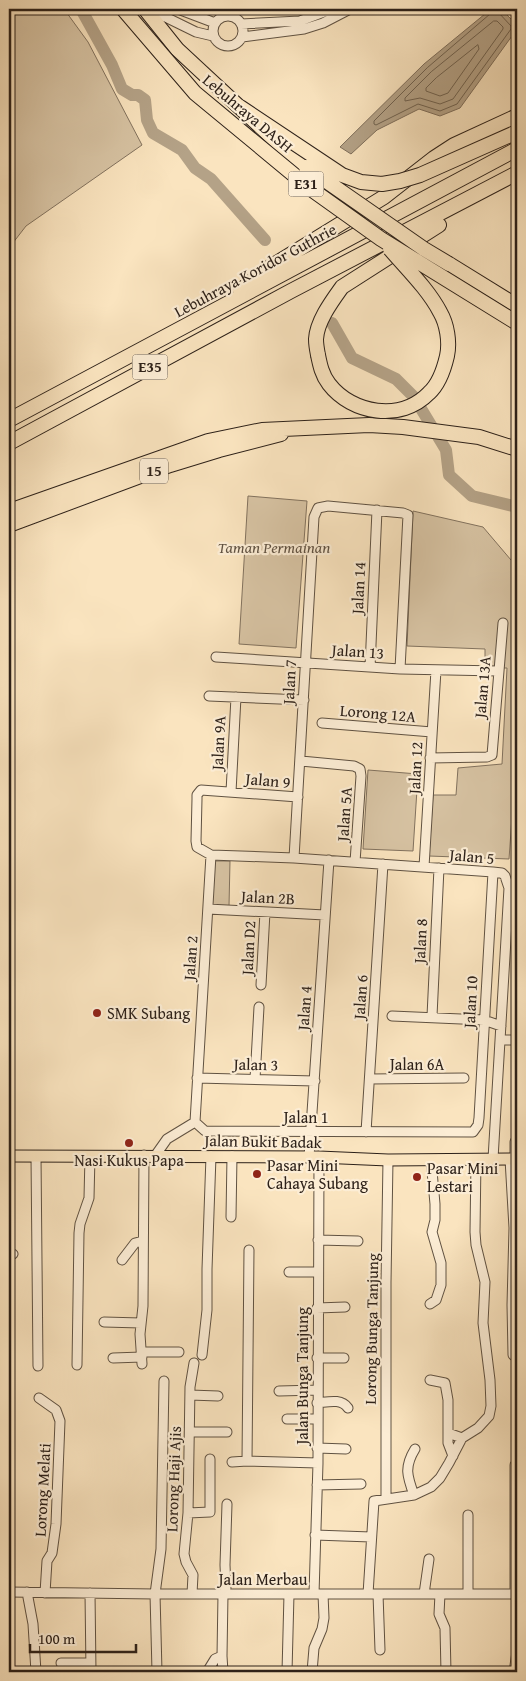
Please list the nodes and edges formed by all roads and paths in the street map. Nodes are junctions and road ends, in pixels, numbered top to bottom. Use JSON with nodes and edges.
{"nodes":[{"id":1,"x":123,"y":9,"type":"edge"},
{"id":2,"x":147,"y":9,"type":"edge"},
{"id":3,"x":178,"y":9,"type":"edge"},
{"id":4,"x":332,"y":9,"type":"edge"},
{"id":5,"x":350,"y":9,"type":"edge"},
{"id":6,"x":215,"y":23,"type":"junction"},
{"id":7,"x":241,"y":24,"type":"junction"},
{"id":8,"x":213,"y":36,"type":"junction"},
{"id":9,"x":242,"y":37,"type":"junction"},
{"id":10,"x":240,"y":107,"type":"junction"},
{"id":11,"x":517,"y":116,"type":"edge"},
{"id":12,"x":517,"y":132,"type":"edge"},
{"id":13,"x":517,"y":149,"type":"edge"},
{"id":14,"x":517,"y":173,"type":"edge"},
{"id":15,"x":517,"y":183,"type":"edge"},
{"id":16,"x":439,"y":225,"type":"junction"},
{"id":17,"x":381,"y":239,"type":"junction"},
{"id":18,"x":319,"y":278,"type":"junction"},
{"id":19,"x":490,"y":287,"type":"junction"},
{"id":20,"x":517,"y":300,"type":"edge"},
{"id":21,"x":517,"y":306,"type":"edge"},
{"id":22,"x":216,"y":310,"type":"junction"},
{"id":23,"x":517,"y":323,"type":"edge"},
{"id":24,"x":9,"y":420,"type":"edge"},
{"id":25,"x":304,"y":427,"type":"junction"},
{"id":26,"x":496,"y":442,"type":"junction"},
{"id":27,"x":517,"y":442,"type":"edge"},
{"id":28,"x":9,"y":443,"type":"edge"},
{"id":29,"x":517,"y":449,"type":"edge"},
{"id":30,"x":377,"y":510,"type":"junction"},
{"id":31,"x":9,"y":511,"type":"edge"},
{"id":32,"x":9,"y":525,"type":"edge"},
{"id":33,"x":503,"y":623,"type":"dead end"},
{"id":34,"x":216,"y":657,"type":"dead end"},
{"id":35,"x":305,"y":663,"type":"junction"},
{"id":36,"x":370,"y":667,"type":"junction"},
{"id":37,"x":400,"y":669,"type":"junction"},
{"id":38,"x":436,"y":670,"type":"junction"},
{"id":39,"x":498,"y":671,"type":"junction"},
{"id":40,"x":209,"y":696,"type":"dead end"},
{"id":41,"x":236,"y":697,"type":"junction"},
{"id":42,"x":304,"y":700,"type":"junction"},
{"id":43,"x":322,"y":723,"type":"dead end"},
{"id":44,"x":432,"y":732,"type":"junction"},
{"id":45,"x":430,"y":758,"type":"junction"},
{"id":46,"x":301,"y":761,"type":"junction"},
{"id":47,"x":231,"y":792,"type":"junction"},
{"id":48,"x":298,"y":797,"type":"junction"},
{"id":49,"x":210,"y":855,"type":"junction"},
{"id":50,"x":294,"y":858,"type":"junction"},
{"id":51,"x":329,"y":860,"type":"junction"},
{"id":52,"x":355,"y":862,"type":"junction"},
{"id":53,"x":383,"y":864,"type":"junction"},
{"id":54,"x":424,"y":867,"type":"junction"},
{"id":55,"x":439,"y":868,"type":"junction"},
{"id":56,"x":493,"y":872,"type":"junction"},
{"id":57,"x":208,"y":908,"type":"junction"},
{"id":58,"x":265,"y":912,"type":"junction"},
{"id":59,"x":326,"y":916,"type":"junction"},
{"id":60,"x":517,"y":932,"type":"edge"},
{"id":61,"x":506,"y":935,"type":"junction"},
{"id":62,"x":261,"y":985,"type":"dead end"},
{"id":63,"x":259,"y":1007,"type":"dead end"},
{"id":64,"x":392,"y":1016,"type":"dead end"},
{"id":65,"x":432,"y":1016,"type":"junction"},
{"id":66,"x":484,"y":1020,"type":"junction"},
{"id":67,"x":501,"y":1026,"type":"junction"},
{"id":68,"x":500,"y":1040,"type":"junction"},
{"id":69,"x":517,"y":1040,"type":"edge"},
{"id":70,"x":197,"y":1078,"type":"junction"},
{"id":71,"x":464,"y":1078,"type":"dead end"},
{"id":72,"x":255,"y":1079,"type":"junction"},
{"id":73,"x":370,"y":1079,"type":"junction"},
{"id":74,"x":315,"y":1081,"type":"junction"},
{"id":75,"x":195,"y":1122,"type":"junction"},
{"id":76,"x":311,"y":1132,"type":"junction"},
{"id":77,"x":366,"y":1132,"type":"junction"},
{"id":78,"x":473,"y":1132,"type":"joint"},
{"id":79,"x":517,"y":1138,"type":"edge"},
{"id":80,"x":9,"y":1156,"type":"edge"},
{"id":81,"x":36,"y":1156,"type":"junction"},
{"id":82,"x":90,"y":1156,"type":"junction"},
{"id":83,"x":150,"y":1156,"type":"junction"},
{"id":84,"x":211,"y":1156,"type":"junction"},
{"id":85,"x":232,"y":1156,"type":"junction"},
{"id":86,"x":314,"y":1157,"type":"junction"},
{"id":87,"x":476,"y":1159,"type":"junction"},
{"id":88,"x":492,"y":1159,"type":"junction"},
{"id":89,"x":388,"y":1160,"type":"junction"},
{"id":90,"x":431,"y":1160,"type":"junction"},
{"id":91,"x":514,"y":1160,"type":"edge"},
{"id":92,"x":230,"y":1217,"type":"dead end"},
{"id":93,"x":318,"y":1240,"type":"junction"},
{"id":94,"x":143,"y":1241,"type":"junction"},
{"id":95,"x":358,"y":1241,"type":"dead end"},
{"id":96,"x":249,"y":1250,"type":"dead end"},
{"id":97,"x":122,"y":1260,"type":"dead end"},
{"id":98,"x":289,"y":1272,"type":"dead end"},
{"id":99,"x":318,"y":1272,"type":"junction"},
{"id":100,"x":430,"y":1304,"type":"dead end"},
{"id":101,"x":346,"y":1307,"type":"dead end"},
{"id":102,"x":317,"y":1308,"type":"junction"},
{"id":103,"x":104,"y":1322,"type":"dead end"},
{"id":104,"x":141,"y":1323,"type":"junction"},
{"id":105,"x":179,"y":1352,"type":"dead end"},
{"id":106,"x":202,"y":1355,"type":"dead end"},
{"id":107,"x":513,"y":1355,"type":"dead end"},
{"id":108,"x":113,"y":1358,"type":"dead end"},
{"id":109,"x":142,"y":1358,"type":"junction"},
{"id":110,"x":317,"y":1358,"type":"junction"},
{"id":111,"x":344,"y":1358,"type":"dead end"},
{"id":112,"x":194,"y":1363,"type":"dead end"},
{"id":113,"x":77,"y":1365,"type":"dead end"},
{"id":114,"x":38,"y":1366,"type":"dead end"},
{"id":115,"x":430,"y":1380,"type":"dead end"},
{"id":116,"x":164,"y":1381,"type":"dead end"},
{"id":117,"x":317,"y":1390,"type":"junction"},
{"id":118,"x":279,"y":1391,"type":"dead end"},
{"id":119,"x":190,"y":1395,"type":"junction"},
{"id":120,"x":218,"y":1396,"type":"dead end"},
{"id":121,"x":39,"y":1398,"type":"dead end"},
{"id":122,"x":317,"y":1403,"type":"junction"},
{"id":123,"x":348,"y":1408,"type":"dead end"},
{"id":124,"x":287,"y":1419,"type":"dead end"},
{"id":125,"x":317,"y":1419,"type":"junction"},
{"id":126,"x":190,"y":1432,"type":"junction"},
{"id":127,"x":227,"y":1432,"type":"dead end"},
{"id":128,"x":448,"y":1433,"type":"junction"},
{"id":129,"x":462,"y":1438,"type":"junction"},
{"id":130,"x":317,"y":1448,"type":"junction"},
{"id":131,"x":346,"y":1449,"type":"dead end"},
{"id":132,"x":415,"y":1449,"type":"dead end"},
{"id":133,"x":453,"y":1456,"type":"junction"},
{"id":134,"x":210,"y":1459,"type":"dead end"},
{"id":135,"x":246,"y":1460,"type":"junction"},
{"id":136,"x":232,"y":1462,"type":"dead end"},
{"id":137,"x":318,"y":1462,"type":"junction"},
{"id":138,"x":516,"y":1466,"type":"dead end"},
{"id":139,"x":317,"y":1484,"type":"junction"},
{"id":140,"x":362,"y":1484,"type":"dead end"},
{"id":141,"x":414,"y":1495,"type":"junction"},
{"id":142,"x":386,"y":1498,"type":"junction"},
{"id":143,"x":227,"y":1504,"type":"dead end"},
{"id":144,"x":188,"y":1513,"type":"junction"},
{"id":145,"x":468,"y":1515,"type":"dead end"},
{"id":146,"x":315,"y":1535,"type":"junction"},
{"id":147,"x":371,"y":1537,"type":"junction"},
{"id":148,"x":429,"y":1559,"type":"dead end"},
{"id":149,"x":9,"y":1592,"type":"edge"},
{"id":150,"x":27,"y":1592,"type":"junction"},
{"id":151,"x":45,"y":1592,"type":"junction"},
{"id":152,"x":90,"y":1593,"type":"junction"},
{"id":153,"x":155,"y":1594,"type":"junction"},
{"id":154,"x":192,"y":1594,"type":"junction"},
{"id":155,"x":223,"y":1594,"type":"junction"},
{"id":156,"x":289,"y":1594,"type":"junction"},
{"id":157,"x":318,"y":1594,"type":"junction"},
{"id":158,"x":368,"y":1594,"type":"junction"},
{"id":159,"x":378,"y":1594,"type":"junction"},
{"id":160,"x":424,"y":1594,"type":"junction"},
{"id":161,"x":440,"y":1594,"type":"junction"},
{"id":162,"x":468,"y":1594,"type":"junction"},
{"id":163,"x":516,"y":1594,"type":"edge"},
{"id":164,"x":380,"y":1650,"type":"dead end"},
{"id":165,"x":517,"y":1652,"type":"edge"},
{"id":166,"x":222,"y":1656,"type":"junction"},
{"id":167,"x":61,"y":1663,"type":"dead end"},
{"id":168,"x":91,"y":1668,"type":"edge"},
{"id":169,"x":36,"y":1672,"type":"edge"},
{"id":170,"x":157,"y":1672,"type":"edge"},
{"id":171,"x":207,"y":1672,"type":"edge"},
{"id":172,"x":224,"y":1672,"type":"edge"},
{"id":173,"x":287,"y":1672,"type":"edge"},
{"id":174,"x":312,"y":1672,"type":"edge"},
{"id":175,"x":446,"y":1672,"type":"edge"},
{"id":176,"x":514,"y":1672,"type":"edge"}],
"edges":[{"from":1,"to":17,"type":"highway","name":"Lebuhraya DASH","number":"E31","bridge":true},
{"from":2,"to":8,"type":"street"},
{"from":2,"to":10,"type":"highway","name":"Lebuhraya DASH","number":"E31"},
{"from":3,"to":6,"type":"street"},
{"from":4,"to":7,"type":"street"},
{"from":5,"to":9,"type":"street"},
{"from":6,"to":7,"type":"street"},
{"from":6,"to":8,"type":"street"},
{"from":7,"to":9,"type":"street"},
{"from":8,"to":9,"type":"street"},
{"from":10,"to":12,"type":"highway","bridge":true},
{"from":10,"to":19,"type":"highway","name":"Lebuhraya DASH","number":"E31","bridge":true},
{"from":11,"to":22,"type":"highway"},
{"from":13,"to":22,"type":"highway","name":"Lebuhraya Koridor Guthrie","number":"E35"},
{"from":14,"to":18,"type":"highway","number":"E35"},
{"from":15,"to":16,"type":"highway"},
{"from":16,"to":17,"type":"highway","bridge":true},
{"from":16,"to":18,"type":"highway"},
{"from":17,"to":23,"type":"highway","name":"Lebuhraya DASH","number":"E31","bridge":true},
{"from":18,"to":28,"type":"highway","number":"E35"},
{"from":19,"to":20,"type":"highway"},
{"from":19,"to":21,"type":"highway","name":"Lebuhraya DASH","number":"E31"},
{"from":22,"to":24,"type":"highway","name":"Lebuhraya Koridor Guthrie","number":"E35"},
{"from":25,"to":26,"type":"highway","number":"15"},
{"from":25,"to":31,"type":"highway","number":"15"},
{"from":25,"to":32,"type":"highway","number":"15"},
{"from":26,"to":27,"type":"highway"},
{"from":26,"to":29,"type":"highway","number":"15"},
{"from":30,"to":35,"type":"street","name":"Jalan 7"},
{"from":30,"to":36,"type":"street","name":"Jalan 14"},
{"from":30,"to":37,"type":"street"},
{"from":33,"to":39,"type":"street","name":"Jalan 13A"},
{"from":34,"to":35,"type":"street","name":"Jalan 13"},
{"from":35,"to":36,"type":"street","name":"Jalan 13"},
{"from":35,"to":42,"type":"street","name":"Jalan 7"},
{"from":36,"to":37,"type":"street","name":"Jalan 13"},
{"from":37,"to":38,"type":"street","name":"Jalan 13"},
{"from":38,"to":39,"type":"street","name":"Jalan 13"},
{"from":38,"to":44,"type":"street","name":"Jalan 12"},
{"from":39,"to":45,"type":"street","name":"Jalan 13A"},
{"from":40,"to":41,"type":"street"},
{"from":41,"to":42,"type":"street"},
{"from":41,"to":47,"type":"street","name":"Jalan 9A"},
{"from":42,"to":46,"type":"street","name":"Jalan 7"},
{"from":43,"to":44,"type":"street","name":"Lorong 12A"},
{"from":44,"to":45,"type":"street","name":"Jalan 12"},
{"from":45,"to":54,"type":"street","name":"Jalan 12"},
{"from":46,"to":48,"type":"street","name":"Jalan 7"},
{"from":46,"to":52,"type":"street","name":"Jalan 5A"},
{"from":47,"to":48,"type":"street","name":"Jalan 9"},
{"from":47,"to":49,"type":"street","name":"Jalan 9"},
{"from":48,"to":50,"type":"street","name":"Jalan 7"},
{"from":49,"to":50,"type":"street","name":"Jalan 5"},
{"from":49,"to":57,"type":"street","name":"Jalan 2"},
{"from":50,"to":51,"type":"street","name":"Jalan 5"},
{"from":51,"to":52,"type":"street","name":"Jalan 5"},
{"from":51,"to":59,"type":"street","name":"Jalan 4"},
{"from":52,"to":53,"type":"street","name":"Jalan 5"},
{"from":53,"to":54,"type":"street","name":"Jalan 5"},
{"from":53,"to":73,"type":"street","name":"Jalan 6"},
{"from":54,"to":55,"type":"street","name":"Jalan 5"},
{"from":55,"to":56,"type":"street","name":"Jalan 5"},
{"from":55,"to":65,"type":"street","name":"Jalan 8"},
{"from":56,"to":61,"type":"street","name":"Jalan 5"},
{"from":56,"to":66,"type":"street","name":"Jalan 10"},
{"from":57,"to":58,"type":"street","name":"Jalan 2B"},
{"from":57,"to":70,"type":"street","name":"Jalan 2"},
{"from":58,"to":59,"type":"street","name":"Jalan 2B"},
{"from":58,"to":62,"type":"street","name":"Jalan D2"},
{"from":59,"to":74,"type":"street","name":"Jalan 4"},
{"from":60,"to":61,"type":"street"},
{"from":61,"to":67,"type":"street","name":"Jalan 5"},
{"from":63,"to":72,"type":"street"},
{"from":64,"to":65,"type":"street"},
{"from":65,"to":66,"type":"street"},
{"from":66,"to":67,"type":"street"},
{"from":66,"to":78,"type":"street","name":"Jalan 10"},
{"from":67,"to":68,"type":"street","name":"Jalan 5"},
{"from":68,"to":69,"type":"street"},
{"from":68,"to":88,"type":"street","name":"Jalan 5"},
{"from":70,"to":72,"type":"street","name":"Jalan 3"},
{"from":70,"to":75,"type":"street","name":"Jalan 2"},
{"from":71,"to":73,"type":"street","name":"Jalan 6A"},
{"from":72,"to":74,"type":"street","name":"Jalan 3"},
{"from":73,"to":77,"type":"street","name":"Jalan 6"},
{"from":74,"to":76,"type":"street","name":"Jalan 4"},
{"from":75,"to":76,"type":"street","name":"Jalan 1"},
{"from":75,"to":83,"type":"street"},
{"from":76,"to":77,"type":"street","name":"Jalan 1"},
{"from":76,"to":86,"type":"street","name":"Jalan 4"},
{"from":77,"to":78,"type":"street","name":"Jalan 1"},
{"from":79,"to":91,"type":"street"},
{"from":80,"to":81,"type":"main road","name":"Jalan Bukit Badak"},
{"from":81,"to":82,"type":"main road","name":"Jalan Bukit Badak"},
{"from":81,"to":114,"type":"street"},
{"from":82,"to":83,"type":"main road","name":"Jalan Bukit Badak"},
{"from":82,"to":113,"type":"street"},
{"from":83,"to":84,"type":"main road","name":"Jalan Bukit Badak"},
{"from":83,"to":94,"type":"street"},
{"from":84,"to":85,"type":"main road","name":"Jalan Bukit Badak"},
{"from":84,"to":106,"type":"street"},
{"from":85,"to":86,"type":"main road","name":"Jalan Bukit Badak"},
{"from":85,"to":92,"type":"street"},
{"from":86,"to":89,"type":"main road","name":"Jalan Bukit Badak"},
{"from":86,"to":93,"type":"street","name":"Jalan Bunga Tanjung"},
{"from":87,"to":88,"type":"main road","name":"Jalan Bukit Badak"},
{"from":87,"to":90,"type":"main road","name":"Jalan Bukit Badak"},
{"from":87,"to":129,"type":"street"},
{"from":88,"to":91,"type":"main road","name":"Jalan Bukit Badak"},
{"from":89,"to":90,"type":"main road","name":"Jalan Bukit Badak"},
{"from":89,"to":142,"type":"street","name":"Lorong Bunga Tanjung"},
{"from":90,"to":100,"type":"street"},
{"from":91,"to":107,"type":"street"},
{"from":93,"to":95,"type":"street"},
{"from":93,"to":99,"type":"street","name":"Jalan Bunga Tanjung"},
{"from":94,"to":97,"type":"street"},
{"from":94,"to":104,"type":"street"},
{"from":96,"to":135,"type":"street"},
{"from":98,"to":99,"type":"street"},
{"from":99,"to":102,"type":"street","name":"Jalan Bunga Tanjung"},
{"from":101,"to":102,"type":"street"},
{"from":102,"to":110,"type":"street","name":"Jalan Bunga Tanjung"},
{"from":103,"to":104,"type":"street"},
{"from":104,"to":109,"type":"street"},
{"from":105,"to":109,"type":"street"},
{"from":108,"to":109,"type":"street"},
{"from":110,"to":111,"type":"street"},
{"from":110,"to":117,"type":"street","name":"Jalan Bunga Tanjung"},
{"from":112,"to":119,"type":"street","name":"Lorong Haji Ajis"},
{"from":115,"to":128,"type":"street"},
{"from":116,"to":153,"type":"street"},
{"from":117,"to":118,"type":"street"},
{"from":117,"to":122,"type":"street","name":"Jalan Bunga Tanjung"},
{"from":119,"to":120,"type":"street"},
{"from":119,"to":126,"type":"street","name":"Lorong Haji Ajis"},
{"from":121,"to":151,"type":"street","name":"Lorong Melati"},
{"from":122,"to":123,"type":"street"},
{"from":122,"to":125,"type":"street","name":"Jalan Bunga Tanjung"},
{"from":124,"to":125,"type":"street"},
{"from":125,"to":130,"type":"street","name":"Jalan Bunga Tanjung"},
{"from":126,"to":127,"type":"street"},
{"from":126,"to":144,"type":"street","name":"Lorong Haji Ajis"},
{"from":128,"to":129,"type":"street"},
{"from":128,"to":133,"type":"street"},
{"from":129,"to":133,"type":"street"},
{"from":130,"to":131,"type":"street"},
{"from":130,"to":137,"type":"street","name":"Jalan Bunga Tanjung"},
{"from":132,"to":141,"type":"street"},
{"from":133,"to":141,"type":"street"},
{"from":134,"to":144,"type":"street"},
{"from":135,"to":136,"type":"street"},
{"from":135,"to":137,"type":"street"},
{"from":137,"to":139,"type":"street","name":"Jalan Bunga Tanjung"},
{"from":138,"to":163,"type":"street"},
{"from":139,"to":140,"type":"street"},
{"from":139,"to":146,"type":"street","name":"Jalan Bunga Tanjung"},
{"from":141,"to":142,"type":"street"},
{"from":142,"to":147,"type":"street"},
{"from":143,"to":155,"type":"street"},
{"from":144,"to":154,"type":"street","name":"Lorong Haji Ajis"},
{"from":145,"to":162,"type":"street"},
{"from":146,"to":147,"type":"street"},
{"from":146,"to":157,"type":"street","name":"Jalan Bunga Tanjung"},
{"from":147,"to":158,"type":"street"},
{"from":148,"to":160,"type":"street"},
{"from":149,"to":150,"type":"street","name":"Jalan Merbau"},
{"from":150,"to":151,"type":"street","name":"Jalan Merbau"},
{"from":150,"to":169,"type":"street"},
{"from":151,"to":152,"type":"street","name":"Jalan Merbau"},
{"from":152,"to":153,"type":"street","name":"Jalan Merbau"},
{"from":152,"to":168,"type":"street"},
{"from":153,"to":154,"type":"street","name":"Jalan Merbau"},
{"from":153,"to":170,"type":"street"},
{"from":154,"to":155,"type":"street","name":"Jalan Merbau"},
{"from":155,"to":156,"type":"street","name":"Jalan Merbau"},
{"from":155,"to":166,"type":"street"},
{"from":156,"to":157,"type":"street","name":"Jalan Merbau"},
{"from":156,"to":173,"type":"street"},
{"from":157,"to":158,"type":"street","name":"Jalan Merbau"},
{"from":157,"to":174,"type":"street","name":"Jalan Bunga Tanjung"},
{"from":158,"to":159,"type":"street","name":"Jalan Merbau"},
{"from":159,"to":160,"type":"street","name":"Jalan Merbau"},
{"from":159,"to":164,"type":"street"},
{"from":160,"to":161,"type":"street","name":"Jalan Merbau"},
{"from":161,"to":162,"type":"street","name":"Jalan Merbau"},
{"from":161,"to":175,"type":"street"},
{"from":162,"to":163,"type":"street","name":"Jalan Merbau"},
{"from":165,"to":176,"type":"street"},
{"from":166,"to":171,"type":"street"},
{"from":166,"to":172,"type":"street"},
{"from":167,"to":168,"type":"street"}]}
